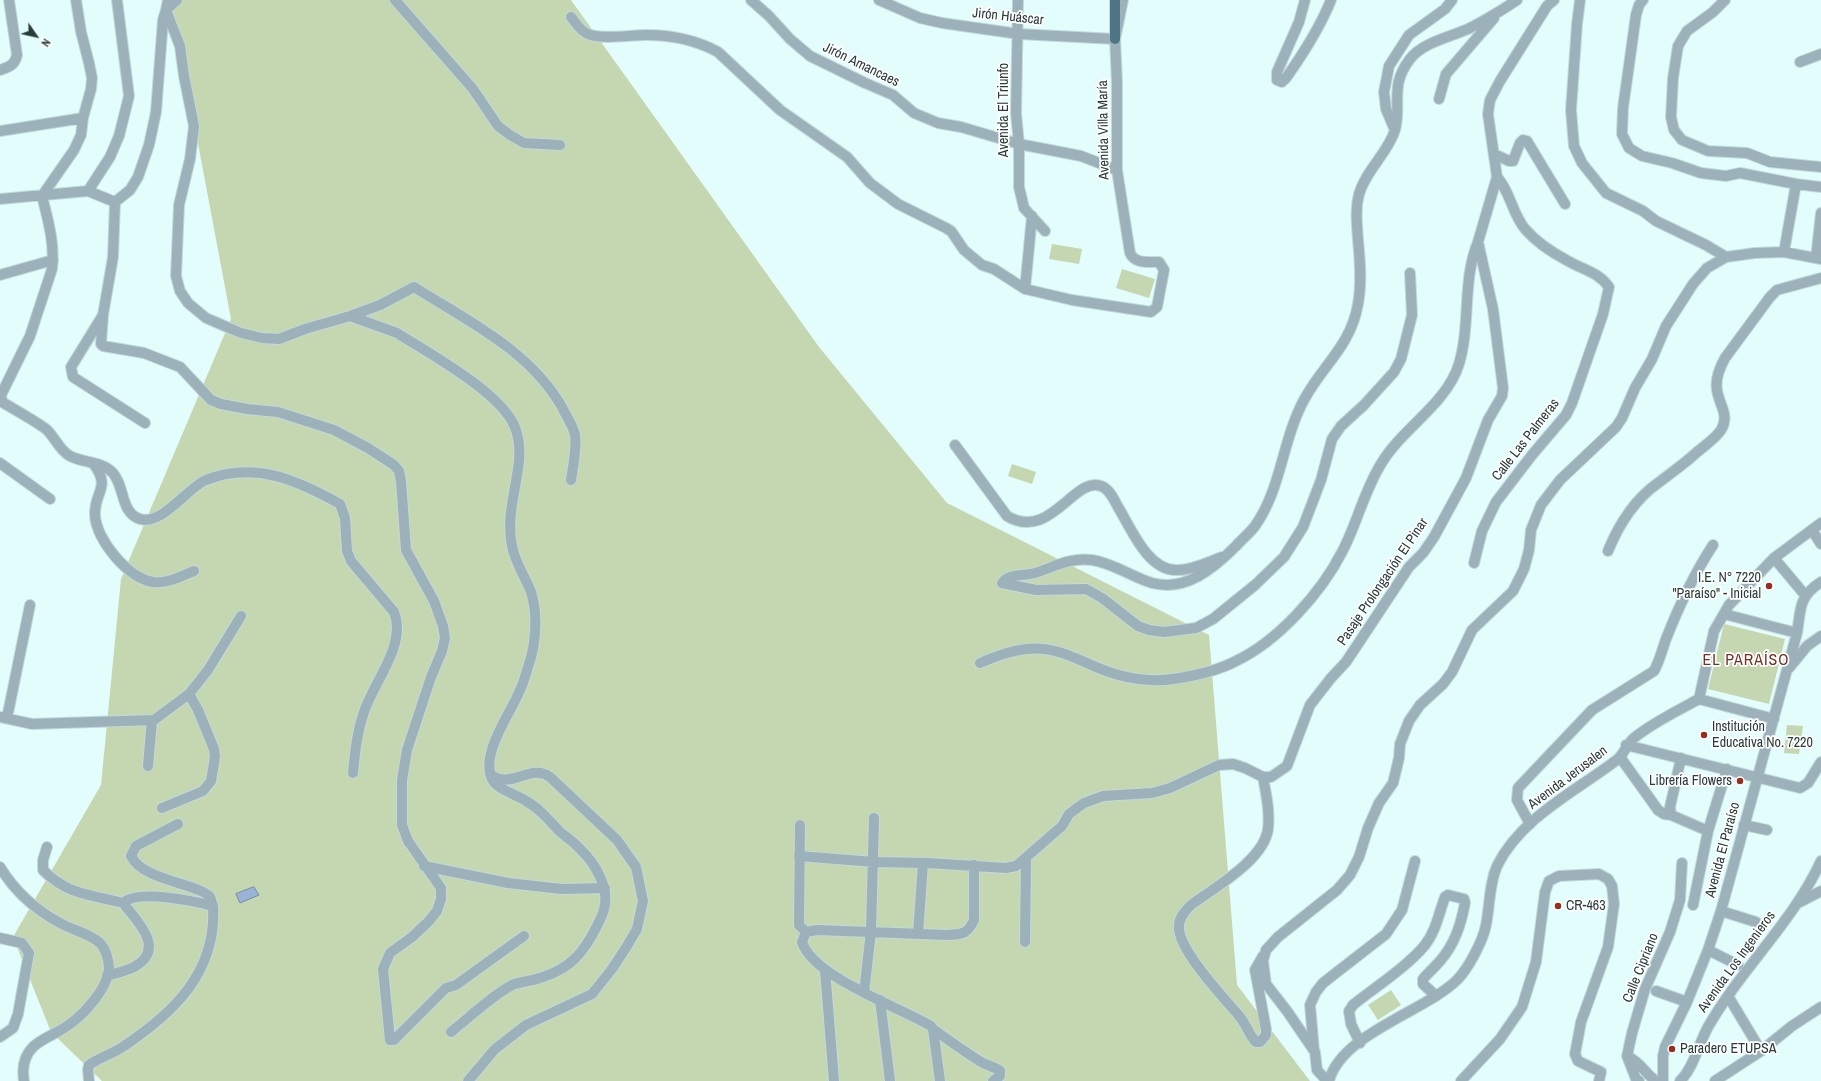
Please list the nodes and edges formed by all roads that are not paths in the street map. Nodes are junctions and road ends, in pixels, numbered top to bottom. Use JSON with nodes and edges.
{"nodes":[{"id":1,"x":9,"y":0,"type":"edge"},
{"id":2,"x":76,"y":0,"type":"edge"},
{"id":3,"x":117,"y":0,"type":"edge"},
{"id":4,"x":177,"y":0,"type":"edge"},
{"id":5,"x":395,"y":0,"type":"edge"},
{"id":6,"x":751,"y":0,"type":"edge"},
{"id":7,"x":879,"y":0,"type":"edge"},
{"id":8,"x":1018,"y":0,"type":"edge"},
{"id":9,"x":1115,"y":0,"type":"edge"},
{"id":10,"x":1123,"y":0,"type":"edge"},
{"id":11,"x":1305,"y":0,"type":"edge"},
{"id":12,"x":1331,"y":0,"type":"edge"},
{"id":13,"x":1452,"y":0,"type":"edge"},
{"id":14,"x":1517,"y":0,"type":"edge"},
{"id":15,"x":1554,"y":0,"type":"edge"},
{"id":16,"x":1580,"y":0,"type":"edge"},
{"id":17,"x":1643,"y":0,"type":"edge"},
{"id":18,"x":1725,"y":0,"type":"edge"},
{"id":19,"x":167,"y":5,"type":"edge"},
{"id":20,"x":1499,"y":12,"type":"junction"},
{"id":21,"x":571,"y":17,"type":"dead end"},
{"id":22,"x":1019,"y":34,"type":"junction"},
{"id":23,"x":1115,"y":39,"type":"junction"},
{"id":24,"x":1821,"y":54,"type":"edge"},
{"id":25,"x":1800,"y":62,"type":"dead end"},
{"id":26,"x":0,"y":70,"type":"edge"},
{"id":27,"x":1439,"y":99,"type":"dead end"},
{"id":28,"x":83,"y":118,"type":"junction"},
{"id":29,"x":1395,"y":130,"type":"junction"},
{"id":30,"x":0,"y":131,"type":"edge"},
{"id":31,"x":1019,"y":144,"type":"junction"},
{"id":32,"x":560,"y":145,"type":"dead end"},
{"id":33,"x":1494,"y":154,"type":"junction"},
{"id":34,"x":1821,"y":166,"type":"edge"},
{"id":35,"x":1117,"y":170,"type":"junction"},
{"id":36,"x":1497,"y":177,"type":"junction"},
{"id":37,"x":1796,"y":184,"type":"junction"},
{"id":38,"x":1821,"y":187,"type":"edge"},
{"id":39,"x":88,"y":192,"type":"junction"},
{"id":40,"x":42,"y":196,"type":"junction"},
{"id":41,"x":0,"y":199,"type":"edge"},
{"id":42,"x":115,"y":202,"type":"junction"},
{"id":43,"x":1565,"y":204,"type":"dead end"},
{"id":44,"x":1821,"y":213,"type":"edge"},
{"id":45,"x":1032,"y":216,"type":"junction"},
{"id":46,"x":1045,"y":231,"type":"dead end"},
{"id":47,"x":1478,"y":242,"type":"junction"},
{"id":48,"x":1784,"y":252,"type":"junction"},
{"id":49,"x":1726,"y":257,"type":"junction"},
{"id":50,"x":1819,"y":258,"type":"edge"},
{"id":51,"x":53,"y":260,"type":"junction"},
{"id":52,"x":1410,"y":273,"type":"dead end"},
{"id":53,"x":0,"y":275,"type":"edge"},
{"id":54,"x":1821,"y":278,"type":"edge"},
{"id":55,"x":1025,"y":289,"type":"junction"},
{"id":56,"x":103,"y":315,"type":"junction"},
{"id":57,"x":350,"y":316,"type":"junction"},
{"id":58,"x":145,"y":423,"type":"dead end"},
{"id":59,"x":955,"y":445,"type":"dead end"},
{"id":60,"x":0,"y":463,"type":"edge"},
{"id":61,"x":93,"y":463,"type":"junction"},
{"id":62,"x":571,"y":480,"type":"dead end"},
{"id":63,"x":50,"y":498,"type":"dead end"},
{"id":64,"x":1821,"y":523,"type":"edge"},
{"id":65,"x":1812,"y":530,"type":"junction"},
{"id":66,"x":1821,"y":544,"type":"edge"},
{"id":67,"x":1713,"y":545,"type":"dead end"},
{"id":68,"x":1608,"y":551,"type":"dead end"},
{"id":69,"x":1227,"y":554,"type":"junction"},
{"id":70,"x":1774,"y":558,"type":"junction"},
{"id":71,"x":1474,"y":563,"type":"dead end"},
{"id":72,"x":194,"y":571,"type":"dead end"},
{"id":73,"x":1821,"y":582,"type":"edge"},
{"id":74,"x":1805,"y":595,"type":"junction"},
{"id":75,"x":30,"y":605,"type":"dead end"},
{"id":76,"x":1724,"y":614,"type":"junction"},
{"id":77,"x":241,"y":616,"type":"dead end"},
{"id":78,"x":1797,"y":633,"type":"junction"},
{"id":79,"x":1821,"y":636,"type":"edge"},
{"id":80,"x":980,"y":663,"type":"dead end"},
{"id":81,"x":1787,"y":671,"type":"junction"},
{"id":82,"x":189,"y":694,"type":"junction"},
{"id":83,"x":1699,"y":699,"type":"junction"},
{"id":84,"x":4,"y":718,"type":"edge"},
{"id":85,"x":1774,"y":719,"type":"junction"},
{"id":86,"x":152,"y":720,"type":"junction"},
{"id":87,"x":1626,"y":745,"type":"junction"},
{"id":88,"x":1620,"y":757,"type":"junction"},
{"id":89,"x":1681,"y":758,"type":"junction"},
{"id":90,"x":1821,"y":762,"type":"edge"},
{"id":91,"x":148,"y":766,"type":"dead end"},
{"id":92,"x":1727,"y":769,"type":"junction"},
{"id":93,"x":352,"y":773,"type":"dead end"},
{"id":94,"x":491,"y":775,"type":"junction"},
{"id":95,"x":1263,"y":777,"type":"junction"},
{"id":96,"x":1757,"y":777,"type":"junction"},
{"id":97,"x":162,"y":808,"type":"dead end"},
{"id":98,"x":1671,"y":815,"type":"junction"},
{"id":99,"x":874,"y":818,"type":"dead end"},
{"id":100,"x":178,"y":824,"type":"dead end"},
{"id":101,"x":1530,"y":824,"type":"junction"},
{"id":102,"x":800,"y":825,"type":"dead end"},
{"id":103,"x":1744,"y":825,"type":"junction"},
{"id":104,"x":1767,"y":830,"type":"dead end"},
{"id":105,"x":1708,"y":831,"type":"junction"},
{"id":106,"x":47,"y":847,"type":"dead end"},
{"id":107,"x":799,"y":856,"type":"junction"},
{"id":108,"x":1026,"y":858,"type":"junction"},
{"id":109,"x":1415,"y":861,"type":"dead end"},
{"id":110,"x":1821,"y":861,"type":"edge"},
{"id":111,"x":874,"y":862,"type":"junction"},
{"id":112,"x":923,"y":863,"type":"junction"},
{"id":113,"x":1682,"y":863,"type":"dead end"},
{"id":114,"x":974,"y":865,"type":"junction"},
{"id":115,"x":424,"y":866,"type":"junction"},
{"id":116,"x":0,"y":867,"type":"edge"},
{"id":117,"x":605,"y":888,"type":"junction"},
{"id":118,"x":1821,"y":891,"type":"edge"},
{"id":119,"x":123,"y":903,"type":"junction"},
{"id":120,"x":1797,"y":904,"type":"junction"},
{"id":121,"x":1693,"y":905,"type":"dead end"},
{"id":122,"x":213,"y":906,"type":"junction"},
{"id":123,"x":1721,"y":911,"type":"junction"},
{"id":124,"x":1756,"y":922,"type":"dead end"},
{"id":125,"x":871,"y":931,"type":"junction"},
{"id":126,"x":806,"y":932,"type":"junction"},
{"id":127,"x":918,"y":934,"type":"junction"},
{"id":128,"x":524,"y":936,"type":"dead end"},
{"id":129,"x":0,"y":938,"type":"edge"},
{"id":130,"x":1025,"y":942,"type":"dead end"},
{"id":131,"x":1266,"y":950,"type":"junction"},
{"id":132,"x":1708,"y":950,"type":"junction"},
{"id":133,"x":1738,"y":965,"type":"dead end"},
{"id":134,"x":825,"y":970,"type":"junction"},
{"id":135,"x":107,"y":976,"type":"junction"},
{"id":136,"x":1656,"y":991,"type":"dead end"},
{"id":137,"x":864,"y":993,"type":"junction"},
{"id":138,"x":1436,"y":996,"type":"junction"},
{"id":139,"x":1728,"y":996,"type":"junction"},
{"id":140,"x":880,"y":1000,"type":"junction"},
{"id":141,"x":1687,"y":1002,"type":"junction"},
{"id":142,"x":1821,"y":1007,"type":"edge"},
{"id":143,"x":933,"y":1029,"type":"junction"},
{"id":144,"x":451,"y":1032,"type":"dead end"},
{"id":145,"x":0,"y":1037,"type":"edge"},
{"id":146,"x":1360,"y":1043,"type":"junction"},
{"id":147,"x":1761,"y":1051,"type":"junction"},
{"id":148,"x":1315,"y":1052,"type":"junction"},
{"id":149,"x":1628,"y":1056,"type":"junction"},
{"id":150,"x":1602,"y":1080,"type":"edge"},
{"id":151,"x":1636,"y":1080,"type":"edge"},
{"id":152,"x":24,"y":1081,"type":"edge"},
{"id":153,"x":90,"y":1081,"type":"edge"},
{"id":154,"x":468,"y":1081,"type":"edge"},
{"id":155,"x":834,"y":1081,"type":"edge"},
{"id":156,"x":890,"y":1081,"type":"edge"},
{"id":157,"x":940,"y":1081,"type":"edge"},
{"id":158,"x":993,"y":1081,"type":"edge"},
{"id":159,"x":1328,"y":1081,"type":"edge"},
{"id":160,"x":1461,"y":1081,"type":"edge"},
{"id":161,"x":1656,"y":1081,"type":"edge"},
{"id":162,"x":1663,"y":1081,"type":"edge"},
{"id":163,"x":1680,"y":1081,"type":"edge"},
{"id":164,"x":1715,"y":1081,"type":"edge"}],
"edges":[{"from":1,"to":26,"type":"street"},
{"from":2,"to":28,"type":"street"},
{"from":3,"to":39,"type":"street"},
{"from":4,"to":19,"type":"street"},
{"from":5,"to":32,"type":"street"},
{"from":6,"to":31,"type":"street","name":"Jirón Amancaes"},
{"from":7,"to":22,"type":"street","name":"Jirón Huáscar"},
{"from":8,"to":22,"type":"street","name":"Avenida El Triunfo"},
{"from":9,"to":23,"type":"main road","name":"Avenida Villa María"},
{"from":10,"to":23,"type":"street"},
{"from":11,"to":12,"type":"street"},
{"from":13,"to":29,"type":"street"},
{"from":14,"to":20,"type":"street"},
{"from":15,"to":33,"type":"street"},
{"from":16,"to":49,"type":"street"},
{"from":17,"to":37,"type":"street"},
{"from":18,"to":34,"type":"street"},
{"from":19,"to":42,"type":"street"},
{"from":19,"to":57,"type":"street"},
{"from":20,"to":27,"type":"street"},
{"from":20,"to":29,"type":"street"},
{"from":21,"to":55,"type":"street"},
{"from":22,"to":23,"type":"street","name":"Jirón Huáscar"},
{"from":22,"to":31,"type":"street","name":"Avenida El Triunfo"},
{"from":23,"to":35,"type":"street","name":"Avenida Villa María"},
{"from":24,"to":25,"type":"street"},
{"from":28,"to":30,"type":"street"},
{"from":28,"to":40,"type":"street"},
{"from":29,"to":69,"type":"street"},
{"from":31,"to":35,"type":"street","name":"Jirón Amancaes"},
{"from":31,"to":45,"type":"street","name":"Avenida El Triunfo"},
{"from":33,"to":36,"type":"street"},
{"from":33,"to":43,"type":"street"},
{"from":35,"to":55,"type":"street","name":"Avenida Villa María"},
{"from":36,"to":47,"type":"street"},
{"from":36,"to":71,"type":"street","name":"Calle Las Palmeras"},
{"from":37,"to":38,"type":"street"},
{"from":37,"to":48,"type":"street"},
{"from":39,"to":40,"type":"street"},
{"from":39,"to":42,"type":"street"},
{"from":40,"to":41,"type":"street"},
{"from":40,"to":51,"type":"street"},
{"from":42,"to":56,"type":"street"},
{"from":44,"to":50,"type":"street"},
{"from":45,"to":46,"type":"street","name":"Avenida El Triunfo"},
{"from":45,"to":55,"type":"street"},
{"from":47,"to":80,"type":"street"},
{"from":47,"to":95,"type":"street","name":"Pasaje Prolongación El Pinar"},
{"from":48,"to":49,"type":"street"},
{"from":48,"to":50,"type":"street"},
{"from":49,"to":131,"type":"street"},
{"from":51,"to":53,"type":"street"},
{"from":51,"to":61,"type":"street"},
{"from":52,"to":69,"type":"street"},
{"from":54,"to":68,"type":"street"},
{"from":56,"to":58,"type":"street"},
{"from":56,"to":115,"type":"street"},
{"from":57,"to":62,"type":"street"},
{"from":57,"to":94,"type":"street"},
{"from":59,"to":69,"type":"street"},
{"from":60,"to":63,"type":"street"},
{"from":61,"to":72,"type":"street"},
{"from":61,"to":93,"type":"street"},
{"from":64,"to":65,"type":"street"},
{"from":65,"to":66,"type":"street"},
{"from":65,"to":70,"type":"street"},
{"from":67,"to":101,"type":"street"},
{"from":70,"to":74,"type":"street"},
{"from":70,"to":76,"type":"street"},
{"from":73,"to":74,"type":"street"},
{"from":74,"to":78,"type":"street","name":"Avenida El Paraíso"},
{"from":75,"to":84,"type":"street"},
{"from":76,"to":78,"type":"street"},
{"from":76,"to":83,"type":"street"},
{"from":77,"to":82,"type":"street"},
{"from":78,"to":81,"type":"street","name":"Avenida El Paraíso"},
{"from":79,"to":81,"type":"street"},
{"from":81,"to":85,"type":"street","name":"Avenida El Paraíso"},
{"from":82,"to":86,"type":"street"},
{"from":82,"to":97,"type":"street"},
{"from":83,"to":85,"type":"street"},
{"from":83,"to":87,"type":"street","name":"Avenida Jerusalen"},
{"from":84,"to":86,"type":"street"},
{"from":85,"to":96,"type":"street","name":"Avenida El Paraíso"},
{"from":86,"to":91,"type":"street"},
{"from":87,"to":88,"type":"street","name":"Avenida Jerusalen"},
{"from":87,"to":89,"type":"street"},
{"from":88,"to":98,"type":"street"},
{"from":88,"to":101,"type":"street","name":"Avenida Jerusalen"},
{"from":89,"to":92,"type":"street"},
{"from":89,"to":98,"type":"street"},
{"from":90,"to":96,"type":"street"},
{"from":92,"to":96,"type":"street"},
{"from":92,"to":105,"type":"street"},
{"from":94,"to":117,"type":"street"},
{"from":94,"to":154,"type":"street"},
{"from":95,"to":108,"type":"street"},
{"from":95,"to":131,"type":"street"},
{"from":96,"to":103,"type":"street","name":"Avenida El Paraíso"},
{"from":98,"to":105,"type":"street"},
{"from":99,"to":111,"type":"street"},
{"from":100,"to":122,"type":"street"},
{"from":101,"to":138,"type":"street","name":"Avenida Jerusalen"},
{"from":102,"to":107,"type":"street"},
{"from":103,"to":104,"type":"street"},
{"from":103,"to":123,"type":"street","name":"Avenida El Paraíso"},
{"from":105,"to":121,"type":"street"},
{"from":106,"to":119,"type":"street"},
{"from":107,"to":111,"type":"street"},
{"from":107,"to":126,"type":"street"},
{"from":108,"to":114,"type":"street"},
{"from":108,"to":130,"type":"street"},
{"from":109,"to":148,"type":"street"},
{"from":110,"to":120,"type":"street","name":"Avenida Los Ingenieros"},
{"from":111,"to":112,"type":"street"},
{"from":111,"to":125,"type":"street"},
{"from":112,"to":114,"type":"street"},
{"from":112,"to":127,"type":"street"},
{"from":113,"to":149,"type":"street","name":"Calle Cipriano"},
{"from":114,"to":127,"type":"street"},
{"from":115,"to":117,"type":"street"},
{"from":115,"to":128,"type":"street"},
{"from":116,"to":135,"type":"street"},
{"from":117,"to":144,"type":"street"},
{"from":118,"to":120,"type":"street"},
{"from":119,"to":122,"type":"street"},
{"from":119,"to":135,"type":"street"},
{"from":120,"to":139,"type":"street","name":"Avenida Los Ingenieros"},
{"from":122,"to":153,"type":"street"},
{"from":123,"to":124,"type":"street"},
{"from":123,"to":132,"type":"street","name":"Avenida El Paraíso"},
{"from":125,"to":126,"type":"street"},
{"from":125,"to":127,"type":"street"},
{"from":125,"to":137,"type":"street"},
{"from":126,"to":134,"type":"street"},
{"from":129,"to":145,"type":"street"},
{"from":131,"to":148,"type":"street"},
{"from":132,"to":133,"type":"street"},
{"from":132,"to":141,"type":"street","name":"Avenida El Paraíso"},
{"from":134,"to":137,"type":"street"},
{"from":134,"to":155,"type":"street"},
{"from":135,"to":152,"type":"street"},
{"from":136,"to":141,"type":"street"},
{"from":137,"to":140,"type":"street"},
{"from":138,"to":146,"type":"street","name":"Avenida Jerusalen"},
{"from":138,"to":146,"type":"street"},
{"from":139,"to":147,"type":"street"},
{"from":139,"to":163,"type":"street","name":"Avenida Los Ingenieros"},
{"from":140,"to":143,"type":"street"},
{"from":140,"to":156,"type":"street"},
{"from":141,"to":162,"type":"street","name":"Avenida El Paraíso"},
{"from":142,"to":147,"type":"street"},
{"from":143,"to":157,"type":"street"},
{"from":143,"to":158,"type":"street"},
{"from":146,"to":159,"type":"street","name":"Avenida Jerusalen"},
{"from":147,"to":164,"type":"street"},
{"from":148,"to":159,"type":"street"},
{"from":149,"to":151,"type":"street","name":"Calle Cipriano"},
{"from":149,"to":161,"type":"street"},
{"from":150,"to":160,"type":"street"}]}
